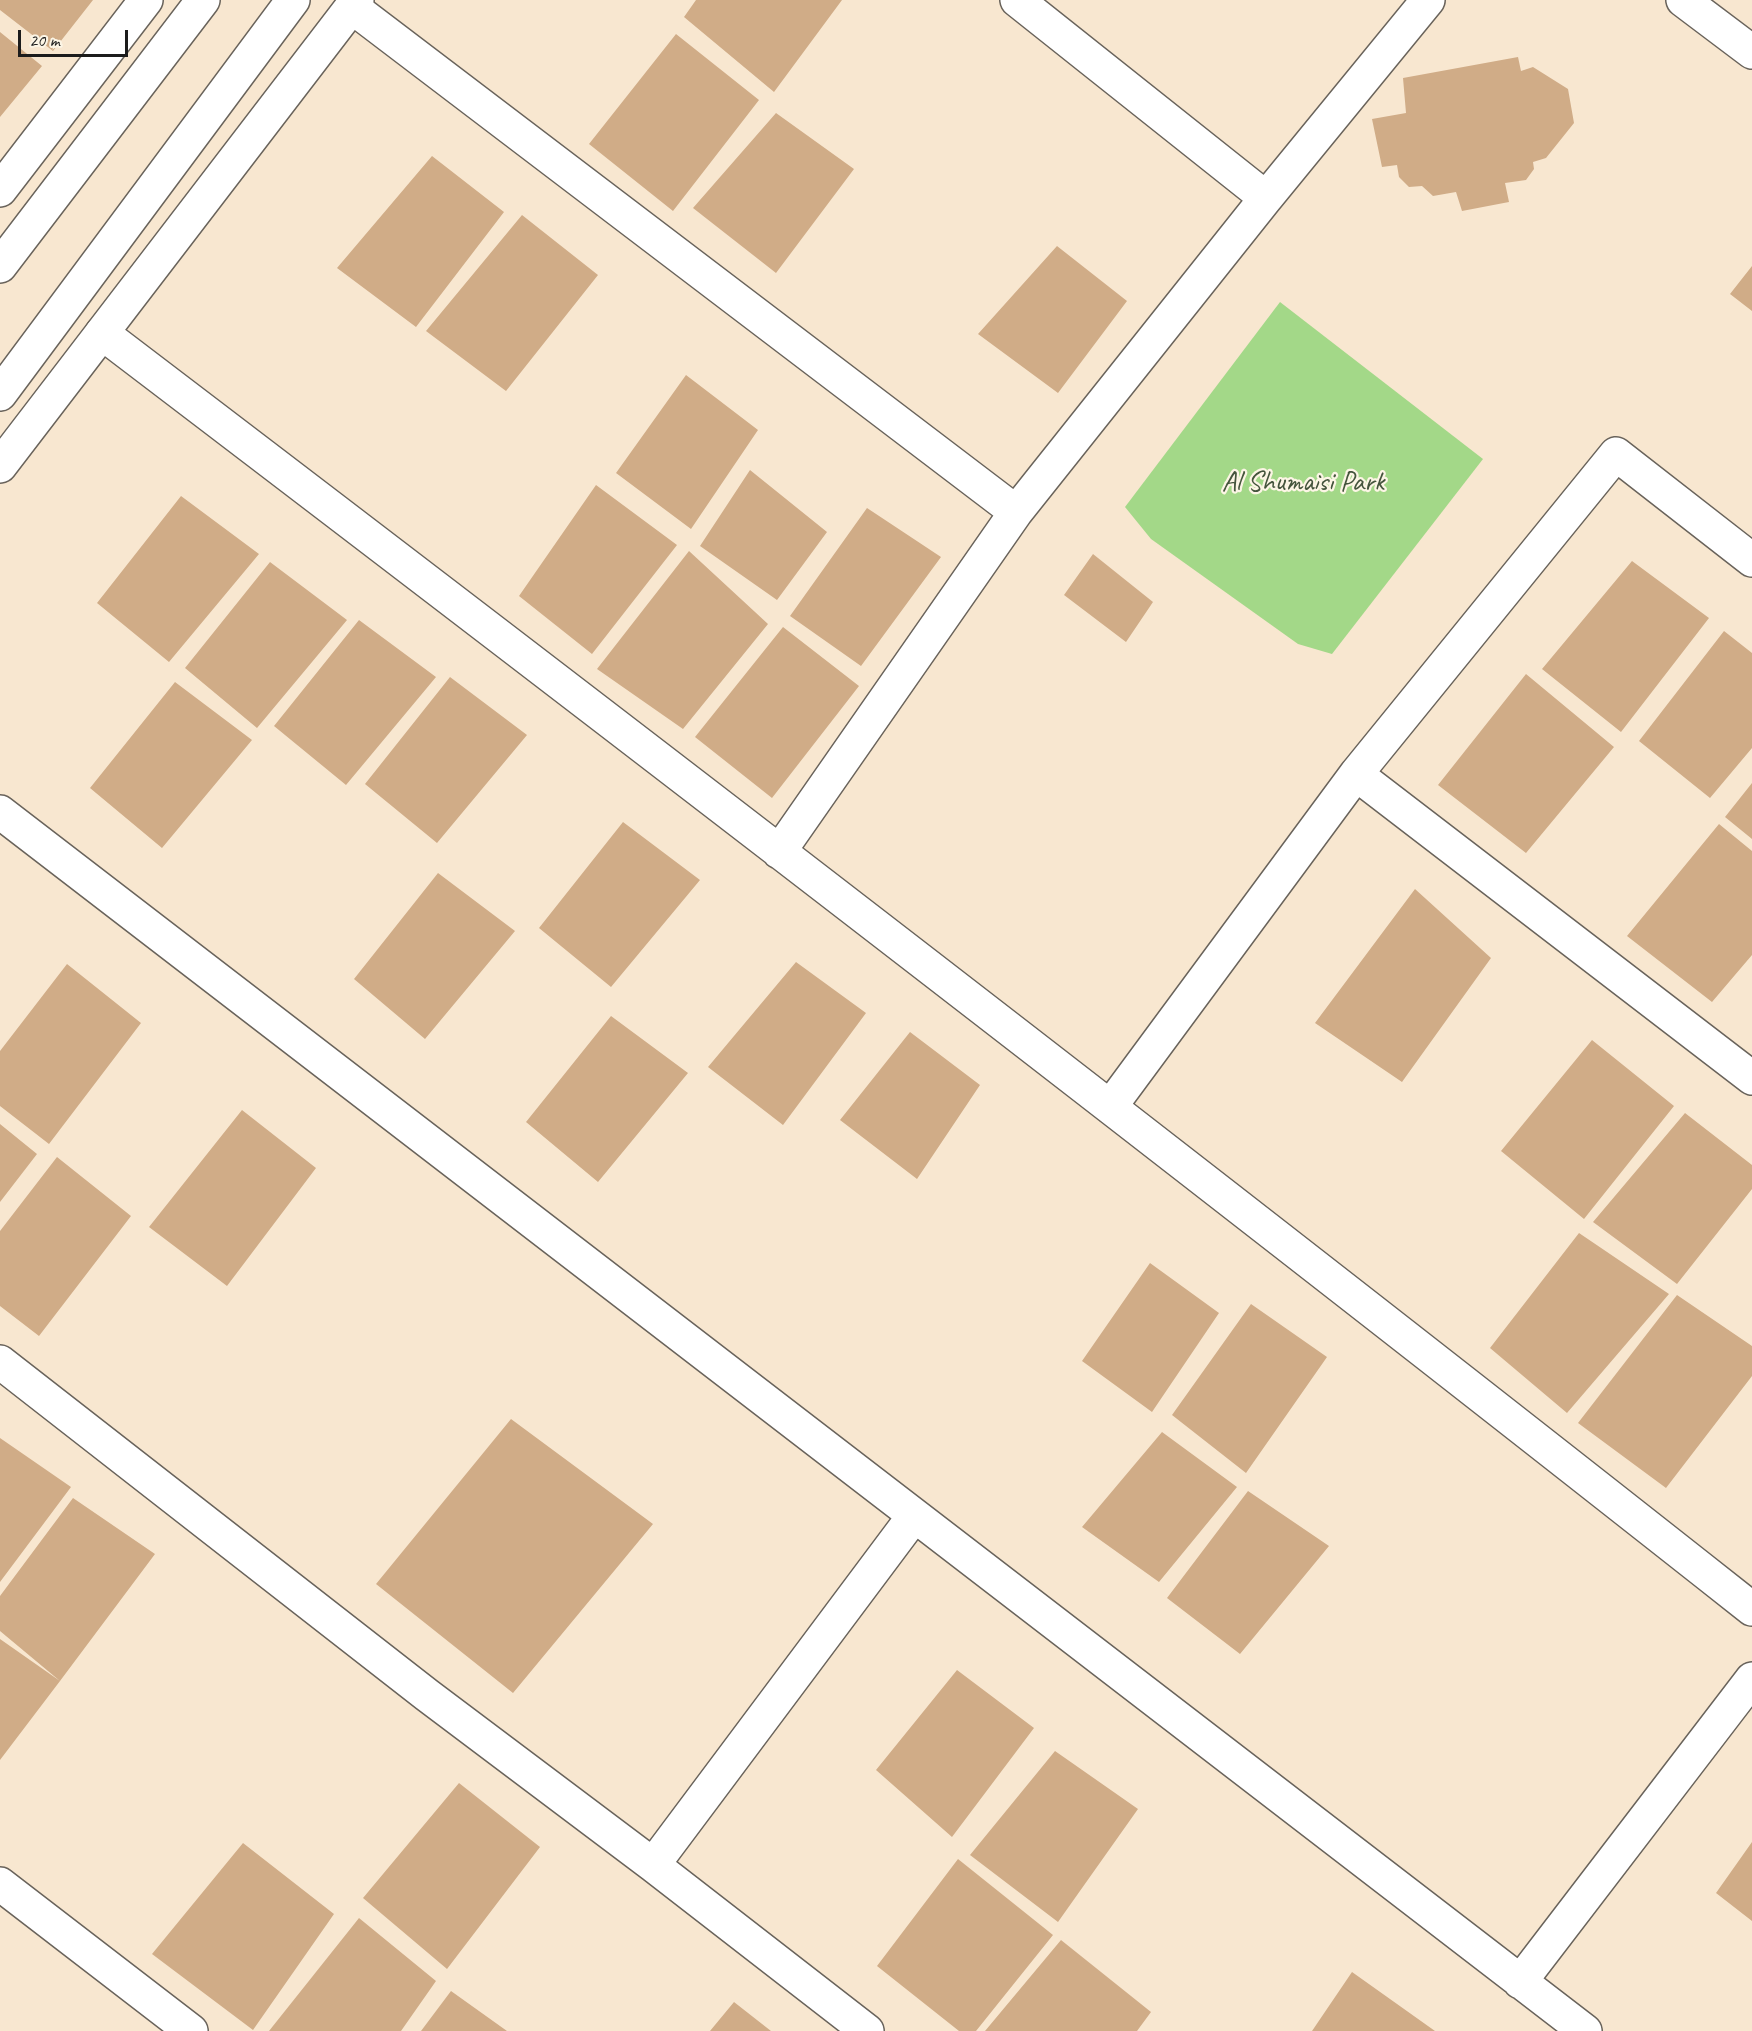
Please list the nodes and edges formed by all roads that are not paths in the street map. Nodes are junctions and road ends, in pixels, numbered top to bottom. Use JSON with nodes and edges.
{"nodes":[{"id":1,"x":146,"y":0,"type":"edge"},
{"id":2,"x":203,"y":0,"type":"edge"},
{"id":3,"x":293,"y":0,"type":"edge"},
{"id":4,"x":1017,"y":0,"type":"edge"},
{"id":5,"x":1428,"y":0,"type":"edge"},
{"id":6,"x":1683,"y":0,"type":"edge"},
{"id":7,"x":354,"y":4,"type":"edge"},
{"id":8,"x":1752,"y":52,"type":"edge"},
{"id":9,"x":0,"y":190,"type":"edge"},
{"id":10,"x":1266,"y":198,"type":"junction"},
{"id":11,"x":0,"y":266,"type":"edge"},
{"id":12,"x":102,"y":333,"type":"junction"},
{"id":13,"x":0,"y":394,"type":"edge"},
{"id":14,"x":0,"y":466,"type":"edge"},
{"id":15,"x":1016,"y":512,"type":"junction"},
{"id":16,"x":1752,"y":560,"type":"edge"},
{"id":17,"x":1356,"y":774,"type":"junction"},
{"id":18,"x":0,"y":812,"type":"edge"},
{"id":19,"x":779,"y":852,"type":"junction"},
{"id":20,"x":1752,"y":1078,"type":"edge"},
{"id":21,"x":1110,"y":1107,"type":"junction"},
{"id":22,"x":0,"y":1362,"type":"edge"},
{"id":23,"x":914,"y":1516,"type":"junction"},
{"id":24,"x":1752,"y":1609,"type":"edge"},
{"id":25,"x":1752,"y":1679,"type":"edge"},
{"id":26,"x":652,"y":1865,"type":"junction"},
{"id":27,"x":0,"y":1884,"type":"edge"},
{"id":28,"x":1520,"y":1982,"type":"junction"},
{"id":29,"x":191,"y":2031,"type":"edge"},
{"id":30,"x":867,"y":2031,"type":"edge"},
{"id":31,"x":1585,"y":2031,"type":"edge"}],
"edges":[{"from":1,"to":9,"type":"street"},
{"from":2,"to":11,"type":"street"},
{"from":3,"to":13,"type":"street"},
{"from":4,"to":10,"type":"street"},
{"from":5,"to":10,"type":"street"},
{"from":6,"to":8,"type":"street"},
{"from":7,"to":12,"type":"street"},
{"from":7,"to":15,"type":"street"},
{"from":10,"to":15,"type":"street"},
{"from":12,"to":14,"type":"street"},
{"from":12,"to":19,"type":"street"},
{"from":15,"to":19,"type":"street"},
{"from":16,"to":17,"type":"street"},
{"from":17,"to":20,"type":"street"},
{"from":17,"to":21,"type":"street"},
{"from":18,"to":23,"type":"street"},
{"from":19,"to":21,"type":"street"},
{"from":21,"to":24,"type":"street"},
{"from":22,"to":26,"type":"street"},
{"from":23,"to":26,"type":"street"},
{"from":23,"to":28,"type":"street"},
{"from":25,"to":28,"type":"street"},
{"from":26,"to":30,"type":"street"},
{"from":27,"to":29,"type":"street"},
{"from":28,"to":31,"type":"street"}]}
